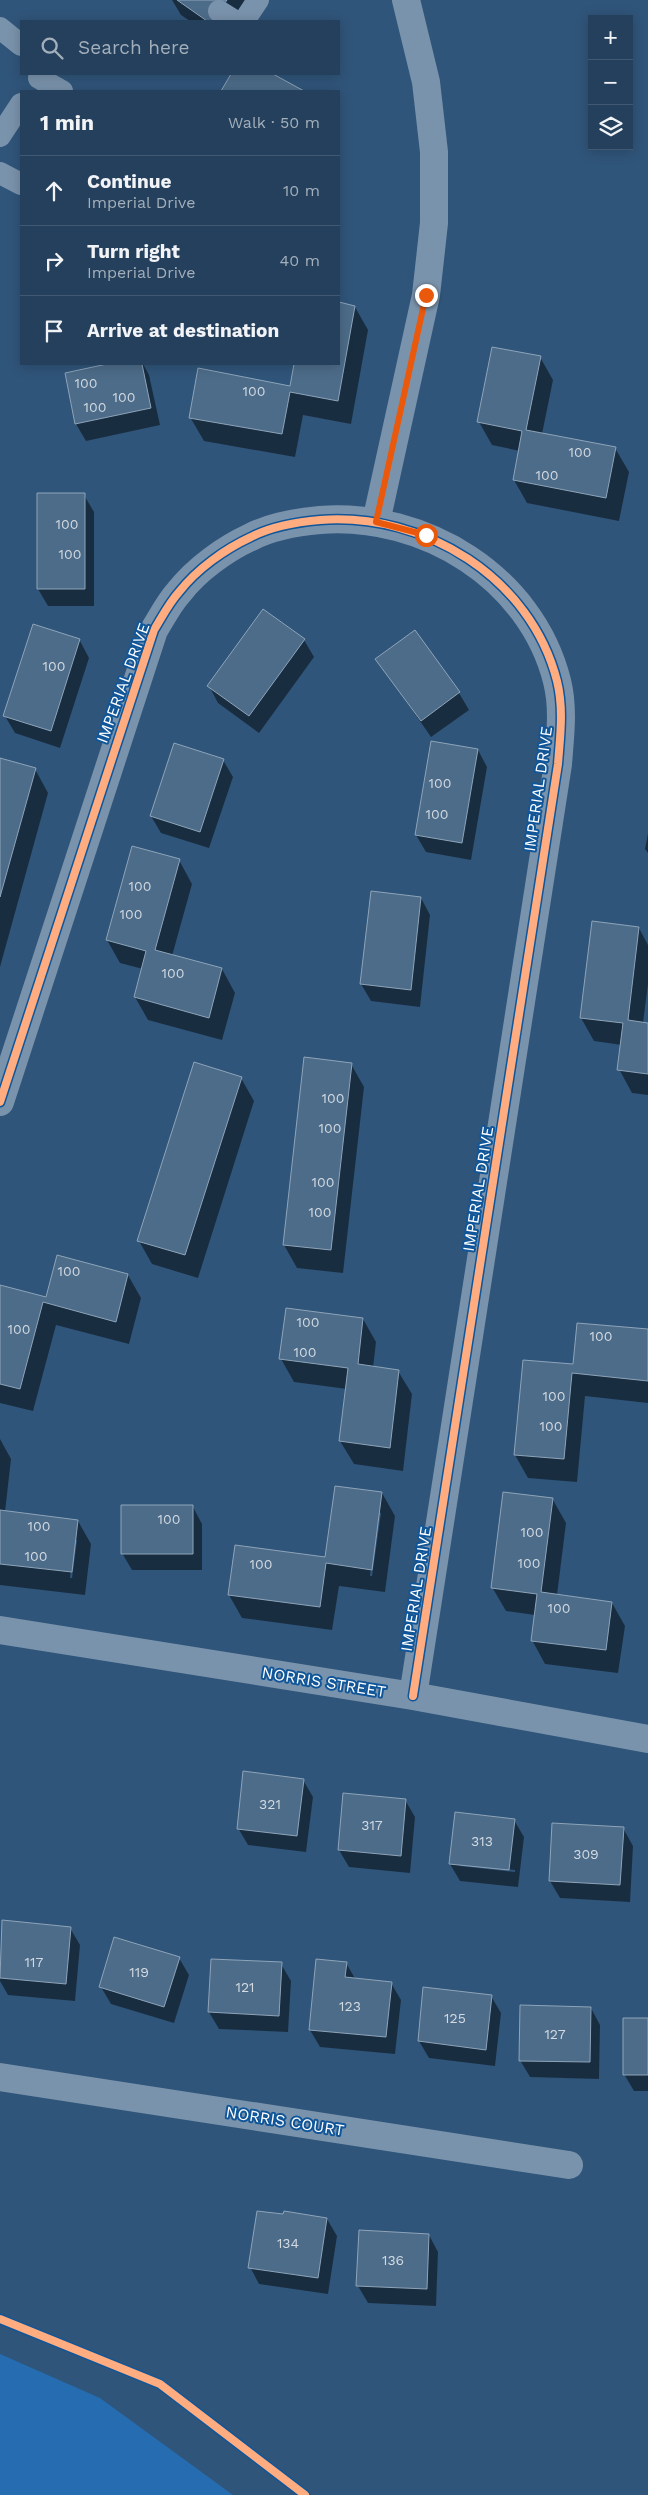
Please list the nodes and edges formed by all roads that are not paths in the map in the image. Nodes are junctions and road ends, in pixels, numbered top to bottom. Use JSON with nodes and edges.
{"nodes":[{"id":1,"x":258,"y":0,"type":"edge"},
{"id":2,"x":406,"y":0,"type":"edge"},
{"id":3,"x":245,"y":20,"type":"edge"},
{"id":4,"x":0,"y":28,"type":"edge"},
{"id":5,"x":20,"y":43,"type":"edge"},
{"id":6,"x":37,"y":81,"type":"edge"},
{"id":7,"x":60,"y":90,"type":"edge"},
{"id":8,"x":20,"y":106,"type":"edge"},
{"id":9,"x":0,"y":136,"type":"edge"},
{"id":10,"x":0,"y":173,"type":"edge"},
{"id":11,"x":20,"y":183,"type":"edge"},
{"id":12,"x":376,"y":522,"type":"junction"},
{"id":13,"x":0,"y":1102,"type":"edge"},
{"id":14,"x":0,"y":1630,"type":"edge"},
{"id":15,"x":414,"y":1696,"type":"junction"},
{"id":16,"x":648,"y":1739,"type":"edge"},
{"id":17,"x":0,"y":2077,"type":"edge"},
{"id":18,"x":569,"y":2165,"type":"dead end"}],
"edges":[{"from":1,"to":3,"type":"lane"},
{"from":2,"to":12,"type":"street"},
{"from":4,"to":5,"type":"lane"},
{"from":6,"to":7,"type":"lane"},
{"from":8,"to":9,"type":"lane"},
{"from":10,"to":11,"type":"lane"},
{"from":12,"to":13,"type":"street","name":"IMPERIAL DRIVE"},
{"from":12,"to":15,"type":"street","name":"IMPERIAL DRIVE"},
{"from":14,"to":15,"type":"street","name":"NORRIS STREET"},
{"from":15,"to":16,"type":"street","name":"NORRIS STREET"},
{"from":17,"to":18,"type":"street","name":"NORRIS COURT"}]}
